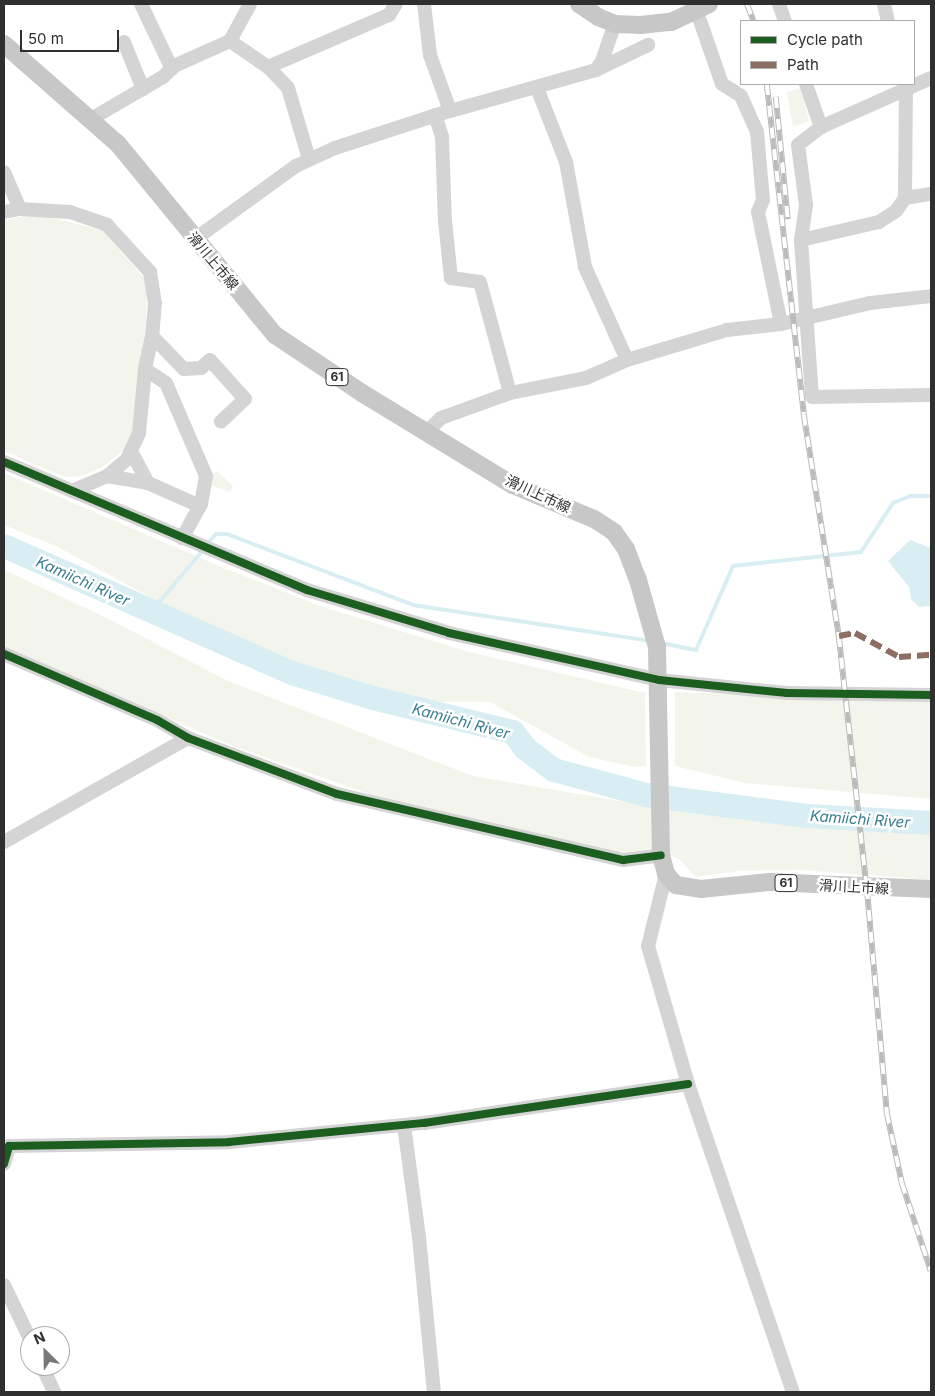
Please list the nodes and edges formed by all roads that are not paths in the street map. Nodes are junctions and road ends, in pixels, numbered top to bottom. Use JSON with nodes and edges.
{"nodes":[{"id":1,"x":141,"y":4,"type":"edge"},
{"id":2,"x":234,"y":4,"type":"edge"},
{"id":3,"x":250,"y":4,"type":"edge"},
{"id":4,"x":396,"y":4,"type":"edge"},
{"id":5,"x":424,"y":4,"type":"edge"},
{"id":6,"x":578,"y":4,"type":"edge"},
{"id":7,"x":779,"y":4,"type":"edge"},
{"id":8,"x":884,"y":4,"type":"edge"},
{"id":9,"x":703,"y":8,"type":"edge"},
{"id":10,"x":240,"y":17,"type":"junction"},
{"id":11,"x":785,"y":20,"type":"edge"},
{"id":12,"x":888,"y":20,"type":"edge"},
{"id":13,"x":615,"y":24,"type":"junction"},
{"id":14,"x":230,"y":41,"type":"junction"},
{"id":15,"x":124,"y":42,"type":"dead end"},
{"id":16,"x":4,"y":44,"type":"edge"},
{"id":17,"x":648,"y":46,"type":"dead end"},
{"id":18,"x":268,"y":67,"type":"junction"},
{"id":19,"x":172,"y":69,"type":"junction"},
{"id":20,"x":596,"y":70,"type":"junction"},
{"id":21,"x":931,"y":78,"type":"edge"},
{"id":22,"x":915,"y":83,"type":"edge"},
{"id":23,"x":806,"y":85,"type":"edge"},
{"id":24,"x":906,"y":86,"type":"edge"},
{"id":25,"x":537,"y":88,"type":"junction"},
{"id":26,"x":143,"y":89,"type":"junction"},
{"id":27,"x":450,"y":111,"type":"junction"},
{"id":28,"x":435,"y":115,"type":"junction"},
{"id":29,"x":91,"y":119,"type":"junction"},
{"id":30,"x":821,"y":127,"type":"junction"},
{"id":31,"x":309,"y":159,"type":"junction"},
{"id":32,"x":4,"y":172,"type":"edge"},
{"id":33,"x":931,"y":194,"type":"edge"},
{"id":34,"x":905,"y":198,"type":"junction"},
{"id":35,"x":20,"y":209,"type":"junction"},
{"id":36,"x":4,"y":212,"type":"edge"},
{"id":37,"x":195,"y":239,"type":"junction"},
{"id":38,"x":801,"y":240,"type":"junction"},
{"id":39,"x":931,"y":296,"type":"edge"},
{"id":40,"x":805,"y":318,"type":"junction"},
{"id":41,"x":781,"y":324,"type":"junction"},
{"id":42,"x":152,"y":336,"type":"junction"},
{"id":43,"x":627,"y":360,"type":"junction"},
{"id":44,"x":144,"y":369,"type":"junction"},
{"id":45,"x":510,"y":393,"type":"junction"},
{"id":46,"x":931,"y":395,"type":"edge"},
{"id":47,"x":221,"y":421,"type":"dead end"},
{"id":48,"x":428,"y":431,"type":"junction"},
{"id":49,"x":131,"y":451,"type":"junction"},
{"id":50,"x":4,"y":462,"type":"edge"},
{"id":51,"x":107,"y":476,"type":"junction"},
{"id":52,"x":148,"y":483,"type":"junction"},
{"id":53,"x":72,"y":492,"type":"junction"},
{"id":54,"x":200,"y":506,"type":"junction"},
{"id":55,"x":182,"y":538,"type":"junction"},
{"id":56,"x":4,"y":654,"type":"edge"},
{"id":57,"x":659,"y":680,"type":"junction"},
{"id":58,"x":931,"y":695,"type":"edge"},
{"id":59,"x":188,"y":738,"type":"junction"},
{"id":60,"x":4,"y":842,"type":"edge"},
{"id":61,"x":661,"y":855,"type":"junction"},
{"id":62,"x":666,"y":874,"type":"junction"},
{"id":63,"x":931,"y":890,"type":"edge"},
{"id":64,"x":688,"y":1084,"type":"junction"},
{"id":65,"x":404,"y":1125,"type":"junction"},
{"id":66,"x":4,"y":1164,"type":"edge"},
{"id":67,"x":4,"y":1285,"type":"edge"},
{"id":68,"x":24,"y":1326,"type":"edge"},
{"id":69,"x":47,"y":1376,"type":"edge"},
{"id":70,"x":54,"y":1392,"type":"edge"},
{"id":71,"x":434,"y":1392,"type":"edge"},
{"id":72,"x":793,"y":1392,"type":"edge"}],
"edges":[{"from":1,"to":19,"type":"street"},
{"from":2,"to":10,"type":"street"},
{"from":3,"to":10,"type":"street"},
{"from":4,"to":18,"type":"street"},
{"from":5,"to":27,"type":"street"},
{"from":6,"to":13,"type":"main road"},
{"from":7,"to":11,"type":"street"},
{"from":8,"to":12,"type":"street"},
{"from":9,"to":13,"type":"main road"},
{"from":9,"to":41,"type":"street"},
{"from":10,"to":14,"type":"street"},
{"from":13,"to":20,"type":"street"},
{"from":14,"to":18,"type":"street"},
{"from":14,"to":19,"type":"street"},
{"from":15,"to":26,"type":"street"},
{"from":16,"to":29,"type":"main road","name":"滑川上市線","number":"61"},
{"from":17,"to":20,"type":"street"},
{"from":18,"to":31,"type":"street"},
{"from":19,"to":26,"type":"street"},
{"from":20,"to":25,"type":"street"},
{"from":21,"to":22,"type":"street"},
{"from":23,"to":30,"type":"street"},
{"from":24,"to":30,"type":"street"},
{"from":24,"to":34,"type":"street"},
{"from":25,"to":27,"type":"street"},
{"from":25,"to":43,"type":"street"},
{"from":26,"to":29,"type":"street"},
{"from":27,"to":28,"type":"street"},
{"from":28,"to":31,"type":"street"},
{"from":28,"to":45,"type":"street"},
{"from":29,"to":37,"type":"main road","name":"滑川上市線","number":"61"},
{"from":30,"to":38,"type":"street"},
{"from":31,"to":37,"type":"street"},
{"from":32,"to":35,"type":"street"},
{"from":33,"to":34,"type":"street"},
{"from":34,"to":38,"type":"street"},
{"from":35,"to":36,"type":"street"},
{"from":35,"to":42,"type":"street"},
{"from":37,"to":48,"type":"main road","name":"滑川上市線","number":"61"},
{"from":38,"to":40,"type":"street"},
{"from":39,"to":40,"type":"street"},
{"from":40,"to":41,"type":"street"},
{"from":40,"to":46,"type":"street"},
{"from":41,"to":43,"type":"street"},
{"from":42,"to":44,"type":"street"},
{"from":42,"to":47,"type":"street"},
{"from":43,"to":45,"type":"street"},
{"from":44,"to":49,"type":"street"},
{"from":44,"to":54,"type":"street"},
{"from":45,"to":48,"type":"street"},
{"from":48,"to":57,"type":"main road","name":"滑川上市線","number":"61"},
{"from":49,"to":51,"type":"street"},
{"from":49,"to":52,"type":"street"},
{"from":50,"to":53,"type":"street"},
{"from":51,"to":52,"type":"street"},
{"from":51,"to":53,"type":"street"},
{"from":52,"to":54,"type":"street"},
{"from":53,"to":55,"type":"street"},
{"from":54,"to":55,"type":"street"},
{"from":55,"to":57,"type":"street"},
{"from":56,"to":59,"type":"street"},
{"from":57,"to":58,"type":"street"},
{"from":57,"to":61,"type":"main road","name":"滑川上市線","number":"61"},
{"from":59,"to":60,"type":"street"},
{"from":59,"to":61,"type":"street"},
{"from":61,"to":62,"type":"main road","name":"滑川上市線","number":"61"},
{"from":62,"to":63,"type":"main road","name":"滑川上市線","number":"61"},
{"from":62,"to":64,"type":"street"},
{"from":64,"to":65,"type":"street"},
{"from":64,"to":72,"type":"street"},
{"from":65,"to":66,"type":"street"},
{"from":65,"to":71,"type":"street"},
{"from":67,"to":68,"type":"street"},
{"from":69,"to":70,"type":"street"}]}
